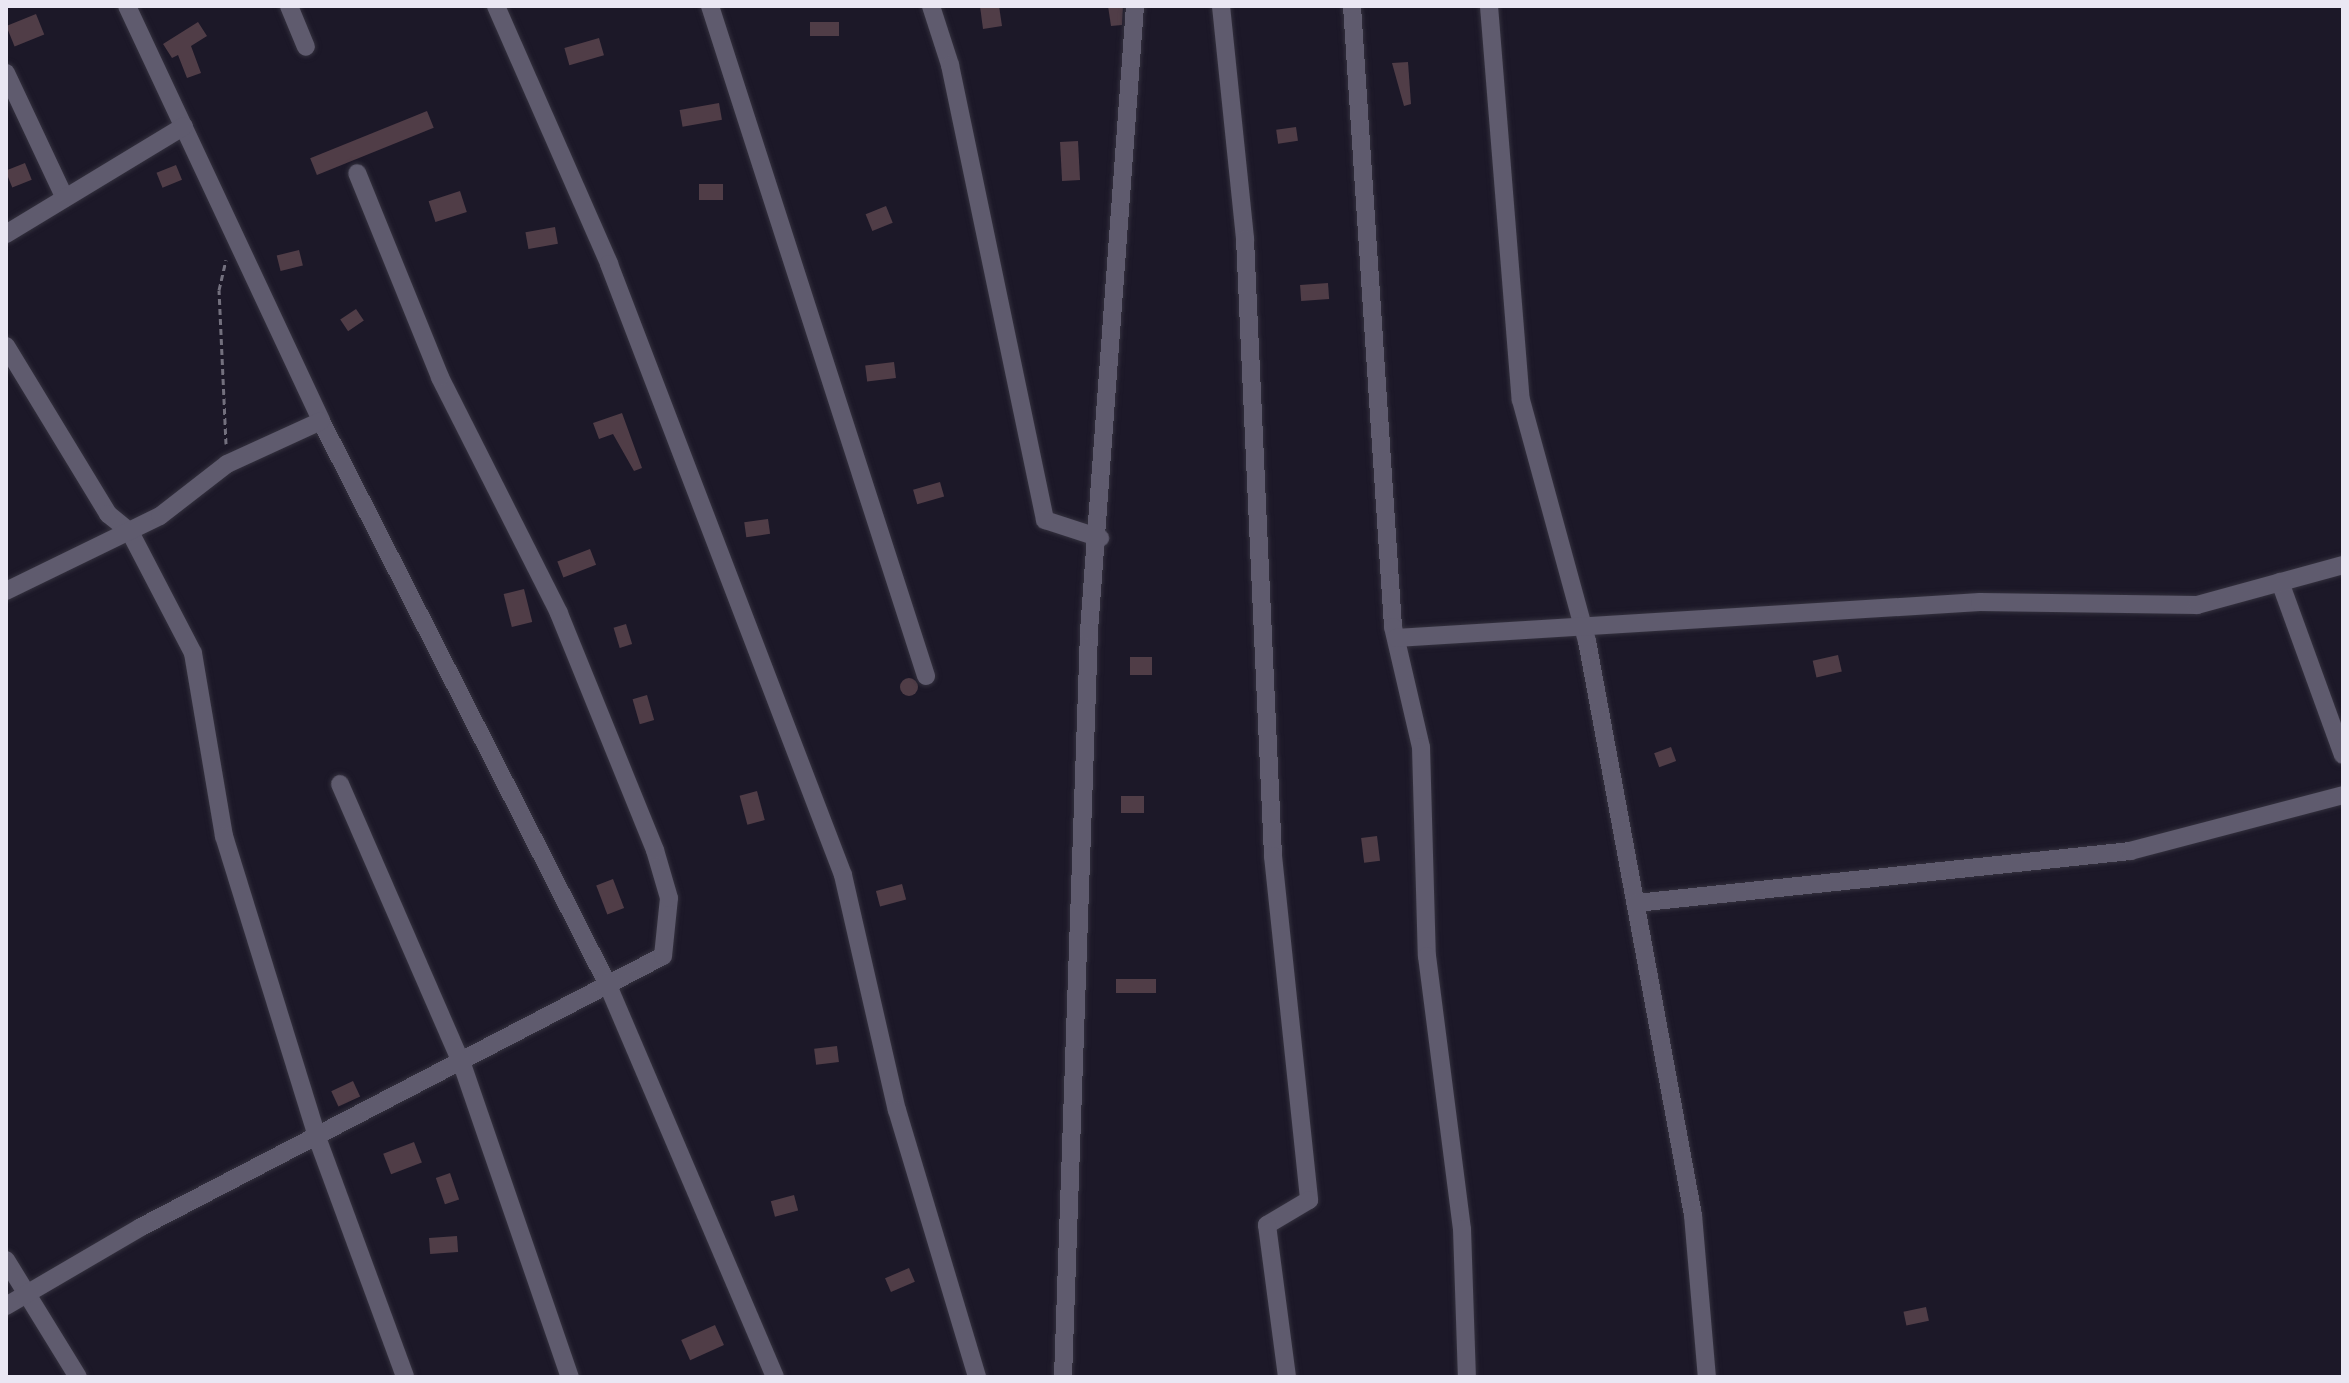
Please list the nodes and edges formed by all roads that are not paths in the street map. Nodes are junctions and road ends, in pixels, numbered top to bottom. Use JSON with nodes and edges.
{"nodes":[{"id":1,"x":127,"y":6,"type":"edge"},
{"id":2,"x":289,"y":6,"type":"edge"},
{"id":3,"x":496,"y":6,"type":"edge"},
{"id":4,"x":710,"y":6,"type":"edge"},
{"id":5,"x":931,"y":6,"type":"edge"},
{"id":6,"x":1135,"y":6,"type":"edge"},
{"id":7,"x":1221,"y":6,"type":"edge"},
{"id":8,"x":1352,"y":6,"type":"edge"},
{"id":9,"x":1489,"y":6,"type":"edge"},
{"id":10,"x":306,"y":47,"type":"dead end"},
{"id":11,"x":6,"y":73,"type":"edge"},
{"id":12,"x":184,"y":126,"type":"junction"},
{"id":13,"x":357,"y":173,"type":"dead end"},
{"id":14,"x":64,"y":196,"type":"junction"},
{"id":15,"x":6,"y":234,"type":"edge"},
{"id":16,"x":6,"y":346,"type":"edge"},
{"id":17,"x":321,"y":421,"type":"junction"},
{"id":18,"x":130,"y":532,"type":"junction"},
{"id":19,"x":1100,"y":538,"type":"junction"},
{"id":20,"x":2343,"y":565,"type":"edge"},
{"id":21,"x":2280,"y":582,"type":"junction"},
{"id":22,"x":6,"y":591,"type":"edge"},
{"id":23,"x":1584,"y":627,"type":"junction"},
{"id":24,"x":1396,"y":638,"type":"junction"},
{"id":25,"x":926,"y":676,"type":"dead end"},
{"id":26,"x":2343,"y":755,"type":"edge"},
{"id":27,"x":340,"y":784,"type":"dead end"},
{"id":28,"x":2343,"y":795,"type":"edge"},
{"id":29,"x":1636,"y":903,"type":"junction"},
{"id":30,"x":607,"y":983,"type":"junction"},
{"id":31,"x":462,"y":1064,"type":"junction"},
{"id":32,"x":318,"y":1140,"type":"junction"},
{"id":33,"x":6,"y":1260,"type":"edge"},
{"id":34,"x":29,"y":1294,"type":"junction"},
{"id":35,"x":6,"y":1306,"type":"edge"},
{"id":36,"x":78,"y":1377,"type":"edge"},
{"id":37,"x":405,"y":1377,"type":"edge"},
{"id":38,"x":570,"y":1377,"type":"edge"},
{"id":39,"x":775,"y":1377,"type":"edge"},
{"id":40,"x":977,"y":1377,"type":"edge"},
{"id":41,"x":1063,"y":1377,"type":"edge"},
{"id":42,"x":1287,"y":1377,"type":"edge"},
{"id":43,"x":1467,"y":1377,"type":"edge"},
{"id":44,"x":1707,"y":1377,"type":"edge"}],
"edges":[{"from":1,"to":12,"type":"street"},
{"from":2,"to":10,"type":"street"},
{"from":3,"to":40,"type":"street"},
{"from":4,"to":25,"type":"street"},
{"from":5,"to":19,"type":"street"},
{"from":6,"to":19,"type":"street"},
{"from":7,"to":42,"type":"street"},
{"from":8,"to":24,"type":"street"},
{"from":9,"to":23,"type":"street"},
{"from":11,"to":14,"type":"street"},
{"from":12,"to":14,"type":"street"},
{"from":12,"to":17,"type":"street"},
{"from":13,"to":30,"type":"street"},
{"from":14,"to":15,"type":"street"},
{"from":16,"to":18,"type":"street"},
{"from":17,"to":18,"type":"street"},
{"from":17,"to":30,"type":"street"},
{"from":18,"to":22,"type":"street"},
{"from":18,"to":32,"type":"street"},
{"from":19,"to":41,"type":"street"},
{"from":20,"to":21,"type":"street"},
{"from":21,"to":23,"type":"street"},
{"from":21,"to":26,"type":"street"},
{"from":23,"to":24,"type":"street"},
{"from":23,"to":29,"type":"street"},
{"from":24,"to":43,"type":"street"},
{"from":27,"to":31,"type":"street"},
{"from":28,"to":29,"type":"street"},
{"from":29,"to":44,"type":"street"},
{"from":30,"to":31,"type":"street"},
{"from":30,"to":39,"type":"street"},
{"from":31,"to":32,"type":"street"},
{"from":31,"to":38,"type":"street"},
{"from":32,"to":34,"type":"street"},
{"from":32,"to":37,"type":"street"},
{"from":33,"to":34,"type":"street"},
{"from":34,"to":35,"type":"street"},
{"from":34,"to":36,"type":"street"}]}
